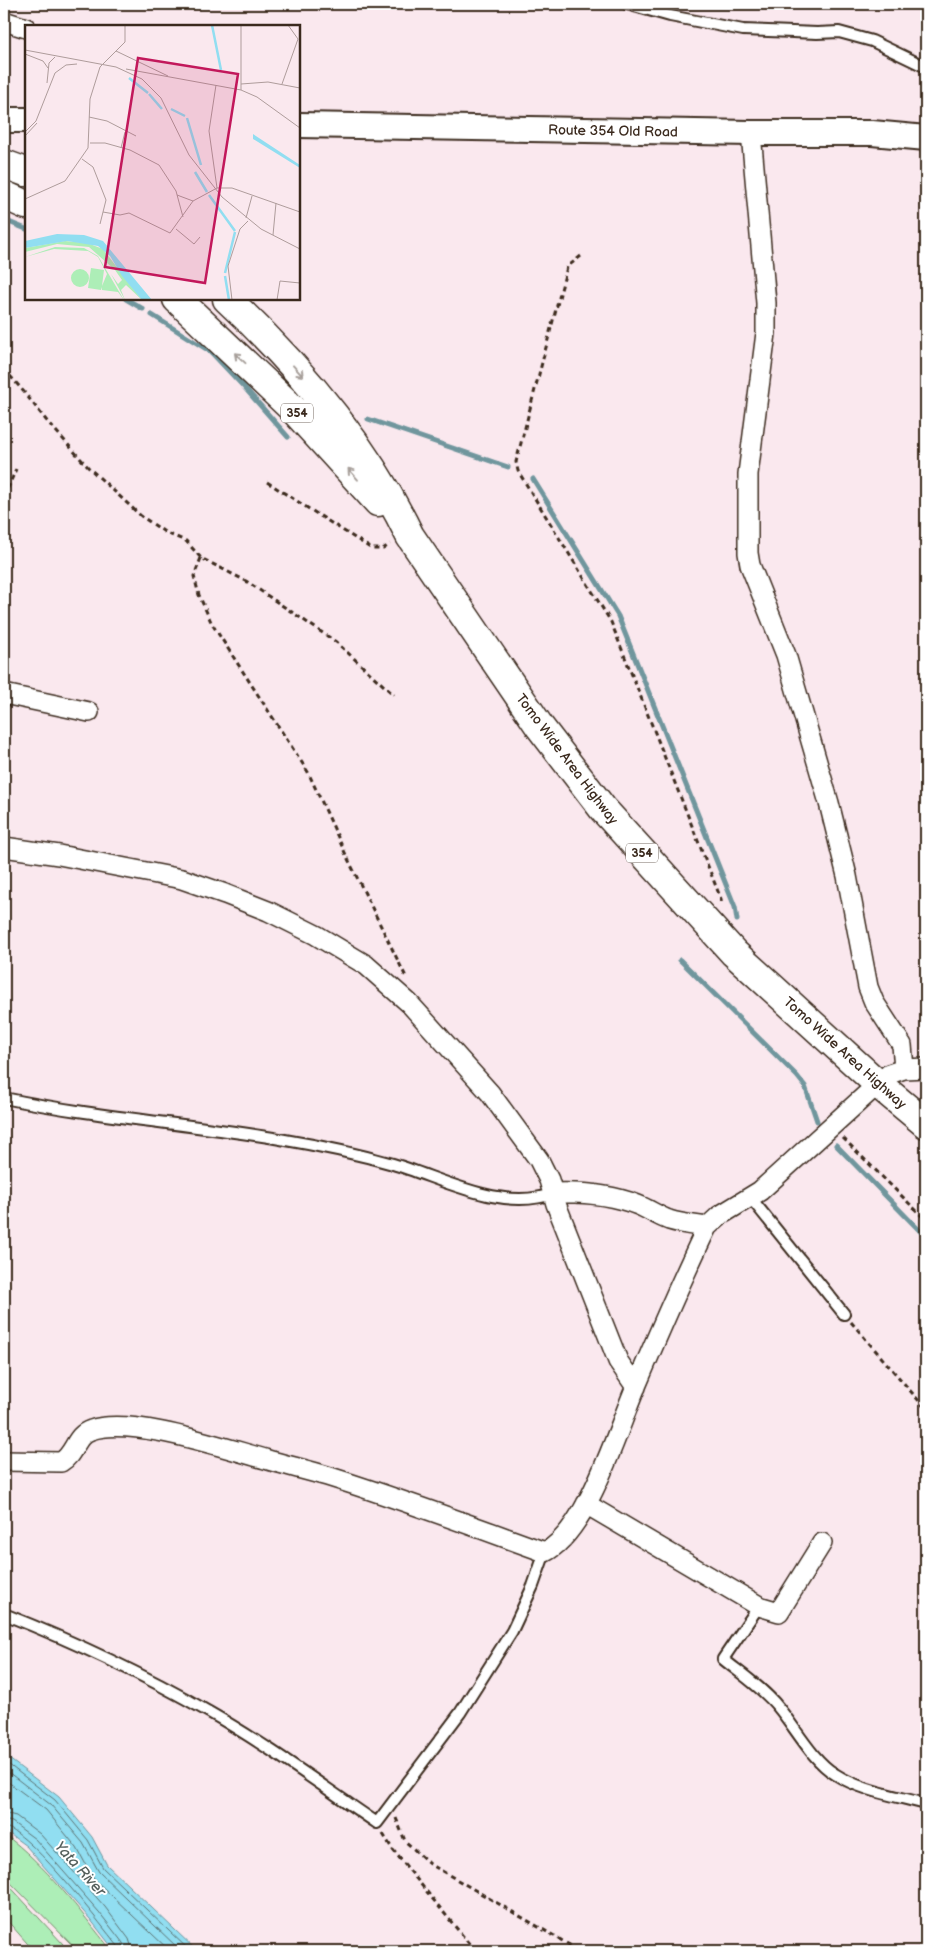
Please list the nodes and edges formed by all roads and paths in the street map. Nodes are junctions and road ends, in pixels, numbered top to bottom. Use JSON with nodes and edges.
{"nodes":[{"id":1,"x":627,"y":4,"type":"edge"},
{"id":2,"x":4,"y":21,"type":"edge"},
{"id":3,"x":25,"y":28,"type":"edge"},
{"id":4,"x":926,"y":67,"type":"edge"},
{"id":5,"x":4,"y":120,"type":"edge"},
{"id":6,"x":25,"y":120,"type":"edge"},
{"id":7,"x":300,"y":120,"type":"edge"},
{"id":8,"x":751,"y":133,"type":"junction"},
{"id":9,"x":926,"y":138,"type":"edge"},
{"id":10,"x":4,"y":164,"type":"edge"},
{"id":11,"x":25,"y":172,"type":"edge"},
{"id":12,"x":4,"y":195,"type":"edge"},
{"id":13,"x":25,"y":205,"type":"edge"},
{"id":14,"x":581,"y":256,"type":"dead end"},
{"id":15,"x":178,"y":300,"type":"edge"},
{"id":16,"x":228,"y":300,"type":"edge"},
{"id":17,"x":4,"y":369,"type":"edge"},
{"id":18,"x":16,"y":469,"type":"dead end"},
{"id":19,"x":267,"y":482,"type":"dead end"},
{"id":20,"x":4,"y":497,"type":"edge"},
{"id":21,"x":410,"y":536,"type":"junction"},
{"id":22,"x":201,"y":558,"type":"junction"},
{"id":23,"x":4,"y":694,"type":"edge"},
{"id":24,"x":394,"y":695,"type":"dead end"},
{"id":25,"x":89,"y":712,"type":"dead end"},
{"id":26,"x":4,"y":847,"type":"edge"},
{"id":27,"x":717,"y":935,"type":"junction"},
{"id":28,"x":409,"y":1003,"type":"junction"},
{"id":29,"x":926,"y":1068,"type":"edge"},
{"id":30,"x":904,"y":1069,"type":"junction"},
{"id":31,"x":878,"y":1084,"type":"junction"},
{"id":32,"x":4,"y":1098,"type":"edge"},
{"id":33,"x":926,"y":1124,"type":"edge"},
{"id":34,"x":830,"y":1126,"type":"junction"},
{"id":35,"x":554,"y":1193,"type":"junction"},
{"id":36,"x":750,"y":1197,"type":"junction"},
{"id":37,"x":926,"y":1220,"type":"edge"},
{"id":38,"x":707,"y":1227,"type":"junction"},
{"id":39,"x":844,"y":1314,"type":"joint"},
{"id":40,"x":636,"y":1387,"type":"junction"},
{"id":41,"x":926,"y":1409,"type":"edge"},
{"id":42,"x":4,"y":1461,"type":"edge"},
{"id":43,"x":586,"y":1504,"type":"junction"},
{"id":44,"x":822,"y":1542,"type":"dead end"},
{"id":45,"x":545,"y":1552,"type":"junction"},
{"id":46,"x":759,"y":1606,"type":"junction"},
{"id":47,"x":4,"y":1614,"type":"edge"},
{"id":48,"x":926,"y":1804,"type":"edge"},
{"id":49,"x":391,"y":1806,"type":"junction"},
{"id":50,"x":377,"y":1822,"type":"junction"},
{"id":51,"x":4,"y":1944,"type":"edge"},
{"id":52,"x":9,"y":1951,"type":"edge"},
{"id":53,"x":475,"y":1951,"type":"edge"},
{"id":54,"x":580,"y":1951,"type":"edge"}],
"edges":[{"from":1,"to":4,"type":"lane"},
{"from":2,"to":3,"type":"street"},
{"from":5,"to":6,"type":"street"},
{"from":7,"to":8,"type":"street","name":"Route 354 Old Road"},
{"from":8,"to":9,"type":"street","name":"Route 354 Old Road"},
{"from":8,"to":30,"type":"street"},
{"from":10,"to":11,"type":"highway"},
{"from":12,"to":13,"type":"highway"},
{"from":14,"to":27,"type":"path"},
{"from":21,"to":15,"type":"highway","name":"Tomo Wide Area Highway","number":"354","one_way":true},
{"from":16,"to":21,"type":"highway","name":"Tomo Wide Area Highway","number":"354","one_way":true},
{"from":17,"to":22,"type":"path"},
{"from":18,"to":20,"type":"path"},
{"from":19,"to":21,"type":"path"},
{"from":21,"to":27,"type":"highway","name":"Tomo Wide Area Highway","number":"354"},
{"from":22,"to":24,"type":"path"},
{"from":22,"to":28,"type":"path"},
{"from":23,"to":25,"type":"street"},
{"from":26,"to":28,"type":"street"},
{"from":27,"to":31,"type":"highway","name":"Tomo Wide Area Highway","number":"354"},
{"from":28,"to":35,"type":"street"},
{"from":29,"to":30,"type":"street"},
{"from":30,"to":31,"type":"street"},
{"from":31,"to":33,"type":"highway","name":"Tomo Wide Area Highway","number":"354"},
{"from":31,"to":34,"type":"street"},
{"from":32,"to":35,"type":"lane"},
{"from":34,"to":36,"type":"street"},
{"from":34,"to":37,"type":"path"},
{"from":35,"to":38,"type":"street"},
{"from":35,"to":40,"type":"street"},
{"from":36,"to":38,"type":"street"},
{"from":36,"to":39,"type":"lane"},
{"from":38,"to":40,"type":"street"},
{"from":39,"to":41,"type":"path"},
{"from":40,"to":43,"type":"street"},
{"from":42,"to":45,"type":"street"},
{"from":43,"to":45,"type":"street"},
{"from":43,"to":46,"type":"street"},
{"from":44,"to":46,"type":"street"},
{"from":45,"to":49,"type":"lane"},
{"from":46,"to":48,"type":"lane"},
{"from":47,"to":50,"type":"lane"},
{"from":49,"to":50,"type":"lane"},
{"from":49,"to":54,"type":"path"},
{"from":50,"to":53,"type":"path"},
{"from":51,"to":52,"type":"path"}]}
